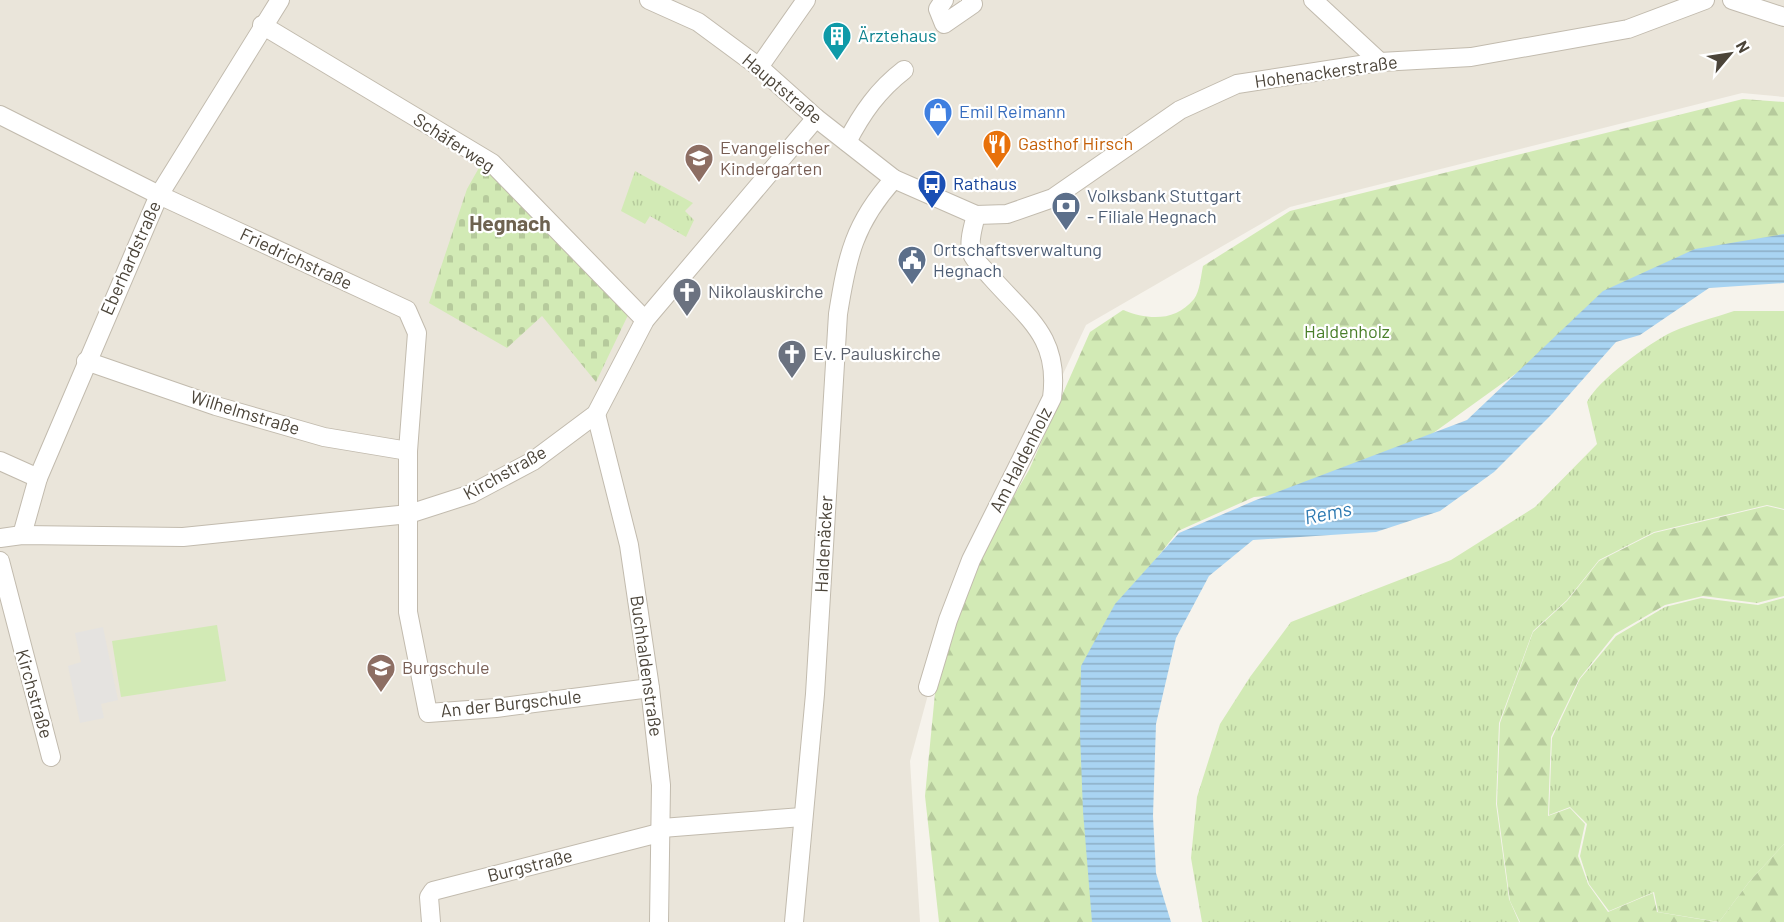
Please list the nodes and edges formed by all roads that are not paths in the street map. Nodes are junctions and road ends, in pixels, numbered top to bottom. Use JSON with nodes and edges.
{"nodes":[{"id":1,"x":279,"y":0,"type":"edge"},
{"id":2,"x":649,"y":0,"type":"edge"},
{"id":3,"x":806,"y":0,"type":"edge"},
{"id":4,"x":944,"y":0,"type":"edge"},
{"id":5,"x":971,"y":0,"type":"edge"},
{"id":6,"x":1313,"y":0,"type":"edge"},
{"id":7,"x":1705,"y":0,"type":"edge"},
{"id":8,"x":1732,"y":0,"type":"edge"},
{"id":9,"x":1784,"y":17,"type":"edge"},
{"id":10,"x":262,"y":25,"type":"junction"},
{"id":11,"x":1380,"y":62,"type":"junction"},
{"id":12,"x":759,"y":67,"type":"junction"},
{"id":13,"x":904,"y":70,"type":"dead end"},
{"id":14,"x":0,"y":115,"type":"edge"},
{"id":15,"x":816,"y":118,"type":"junction"},
{"id":16,"x":847,"y":142,"type":"junction"},
{"id":17,"x":894,"y":179,"type":"junction"},
{"id":18,"x":159,"y":195,"type":"junction"},
{"id":19,"x":975,"y":215,"type":"junction"},
{"id":20,"x":645,"y":320,"type":"junction"},
{"id":21,"x":86,"y":361,"type":"junction"},
{"id":22,"x":596,"y":414,"type":"junction"},
{"id":23,"x":408,"y":451,"type":"junction"},
{"id":24,"x":0,"y":461,"type":"edge"},
{"id":25,"x":38,"y":478,"type":"junction"},
{"id":26,"x":409,"y":514,"type":"junction"},
{"id":27,"x":22,"y":535,"type":"junction"},
{"id":28,"x":0,"y":538,"type":"edge"},
{"id":29,"x":0,"y":561,"type":"edge"},
{"id":30,"x":928,"y":687,"type":"dead end"},
{"id":31,"x":650,"y":688,"type":"junction"},
{"id":32,"x":51,"y":757,"type":"dead end"},
{"id":33,"x":802,"y":817,"type":"junction"},
{"id":34,"x":660,"y":831,"type":"junction"},
{"id":35,"x":431,"y":922,"type":"edge"},
{"id":36,"x":659,"y":922,"type":"edge"},
{"id":37,"x":794,"y":922,"type":"edge"}],
"edges":[{"from":1,"to":10,"type":"street","name":"Eberhardstraße"},
{"from":2,"to":12,"type":"street","name":"Hauptstraße"},
{"from":3,"to":12,"type":"street"},
{"from":4,"to":5,"type":"street"},
{"from":6,"to":11,"type":"street"},
{"from":7,"to":11,"type":"street","name":"Hohenackerstraße"},
{"from":8,"to":9,"type":"street"},
{"from":10,"to":18,"type":"street","name":"Eberhardstraße"},
{"from":10,"to":20,"type":"street","name":"Schäferweg"},
{"from":11,"to":19,"type":"street","name":"Hohenackerstraße"},
{"from":12,"to":15,"type":"street","name":"Hauptstraße"},
{"from":13,"to":16,"type":"street"},
{"from":14,"to":18,"type":"street","name":"Friedrichstraße"},
{"from":15,"to":16,"type":"street","name":"Hauptstraße"},
{"from":15,"to":20,"type":"street","name":"Kirchstraße"},
{"from":16,"to":17,"type":"street","name":"Hauptstraße"},
{"from":17,"to":19,"type":"street","name":"Hauptstraße"},
{"from":17,"to":33,"type":"street","name":"Haldenäcker"},
{"from":18,"to":21,"type":"street","name":"Eberhardstraße"},
{"from":18,"to":23,"type":"street","name":"Friedrichstraße"},
{"from":19,"to":30,"type":"street","name":"Am Haldenholz"},
{"from":20,"to":22,"type":"street","name":"Kirchstraße"},
{"from":21,"to":23,"type":"street","name":"Wilhelmstraße"},
{"from":21,"to":25,"type":"street","name":"Eberhardstraße"},
{"from":22,"to":26,"type":"street","name":"Kirchstraße"},
{"from":22,"to":31,"type":"street","name":"Buchhaldenstraße"},
{"from":23,"to":26,"type":"street","name":"Friedrichstraße"},
{"from":24,"to":25,"type":"street"},
{"from":25,"to":27,"type":"street","name":"Eberhardstraße"},
{"from":26,"to":27,"type":"street","name":"Kirchstraße"},
{"from":26,"to":31,"type":"street","name":"An der Burgschule"},
{"from":27,"to":28,"type":"street","name":"Kirchstraße"},
{"from":29,"to":32,"type":"street","name":"Kirchstraße"},
{"from":31,"to":34,"type":"street","name":"Buchhaldenstraße"},
{"from":33,"to":34,"type":"street","name":"Burgstraße"},
{"from":33,"to":37,"type":"street","name":"Haldenäcker"},
{"from":34,"to":35,"type":"street","name":"Burgstraße"},
{"from":34,"to":36,"type":"street","name":"Buchhaldenstraße"}]}
